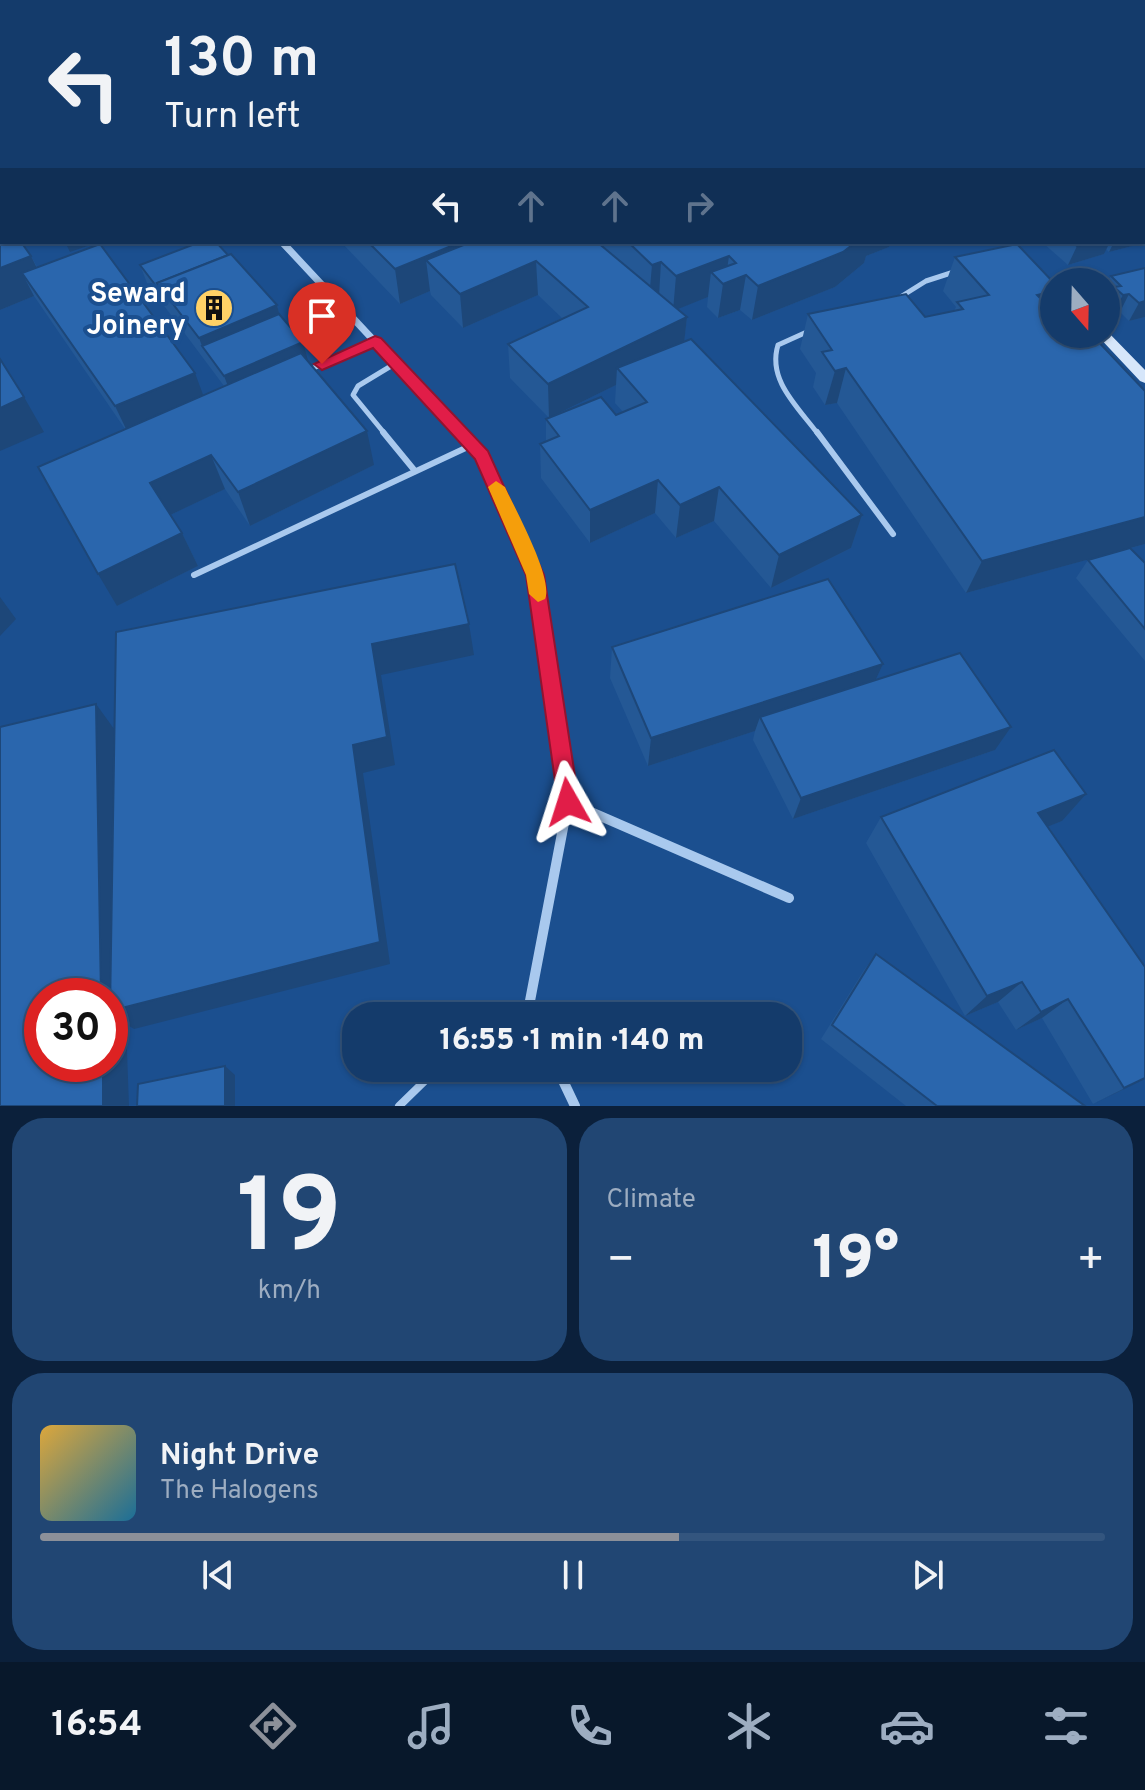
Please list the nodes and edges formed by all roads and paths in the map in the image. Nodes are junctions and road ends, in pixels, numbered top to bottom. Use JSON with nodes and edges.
{"nodes":[{"id":1,"x":284,"y":244,"type":"edge"},
{"id":2,"x":966,"y":268,"type":"edge"},
{"id":3,"x":889,"y":305,"type":"edge"},
{"id":4,"x":820,"y":327,"type":"edge"},
{"id":5,"x":375,"y":341,"type":"junction"},
{"id":6,"x":1116,"y":348,"type":"edge"},
{"id":7,"x":396,"y":363,"type":"junction"},
{"id":8,"x":304,"y":372,"type":"edge"},
{"id":9,"x":1145,"y":378,"type":"edge"},
{"id":10,"x":472,"y":445,"type":"junction"},
{"id":11,"x":415,"y":471,"type":"junction"},
{"id":12,"x":893,"y":534,"type":"dead end"},
{"id":13,"x":194,"y":575,"type":"dead end"},
{"id":14,"x":568,"y":802,"type":"junction"},
{"id":15,"x":789,"y":898,"type":"dead end"},
{"id":16,"x":530,"y":1002,"type":"edge"},
{"id":17,"x":424,"y":1082,"type":"edge"},
{"id":18,"x":564,"y":1082,"type":"edge"},
{"id":19,"x":399,"y":1106,"type":"edge"},
{"id":20,"x":575,"y":1106,"type":"edge"}],
"edges":[{"from":1,"to":5,"type":"street"},
{"from":2,"to":3,"type":"lane"},
{"from":4,"to":12,"type":"lane"},
{"from":5,"to":7,"type":"street"},
{"from":5,"to":8,"type":"lane"},
{"from":6,"to":9,"type":"street"},
{"from":7,"to":10,"type":"street"},
{"from":7,"to":11,"type":"lane"},
{"from":10,"to":11,"type":"lane"},
{"from":10,"to":14,"type":"street"},
{"from":11,"to":13,"type":"lane"},
{"from":14,"to":15,"type":"street"},
{"from":14,"to":16,"type":"street"},
{"from":17,"to":19,"type":"lane"},
{"from":18,"to":20,"type":"street"}]}
